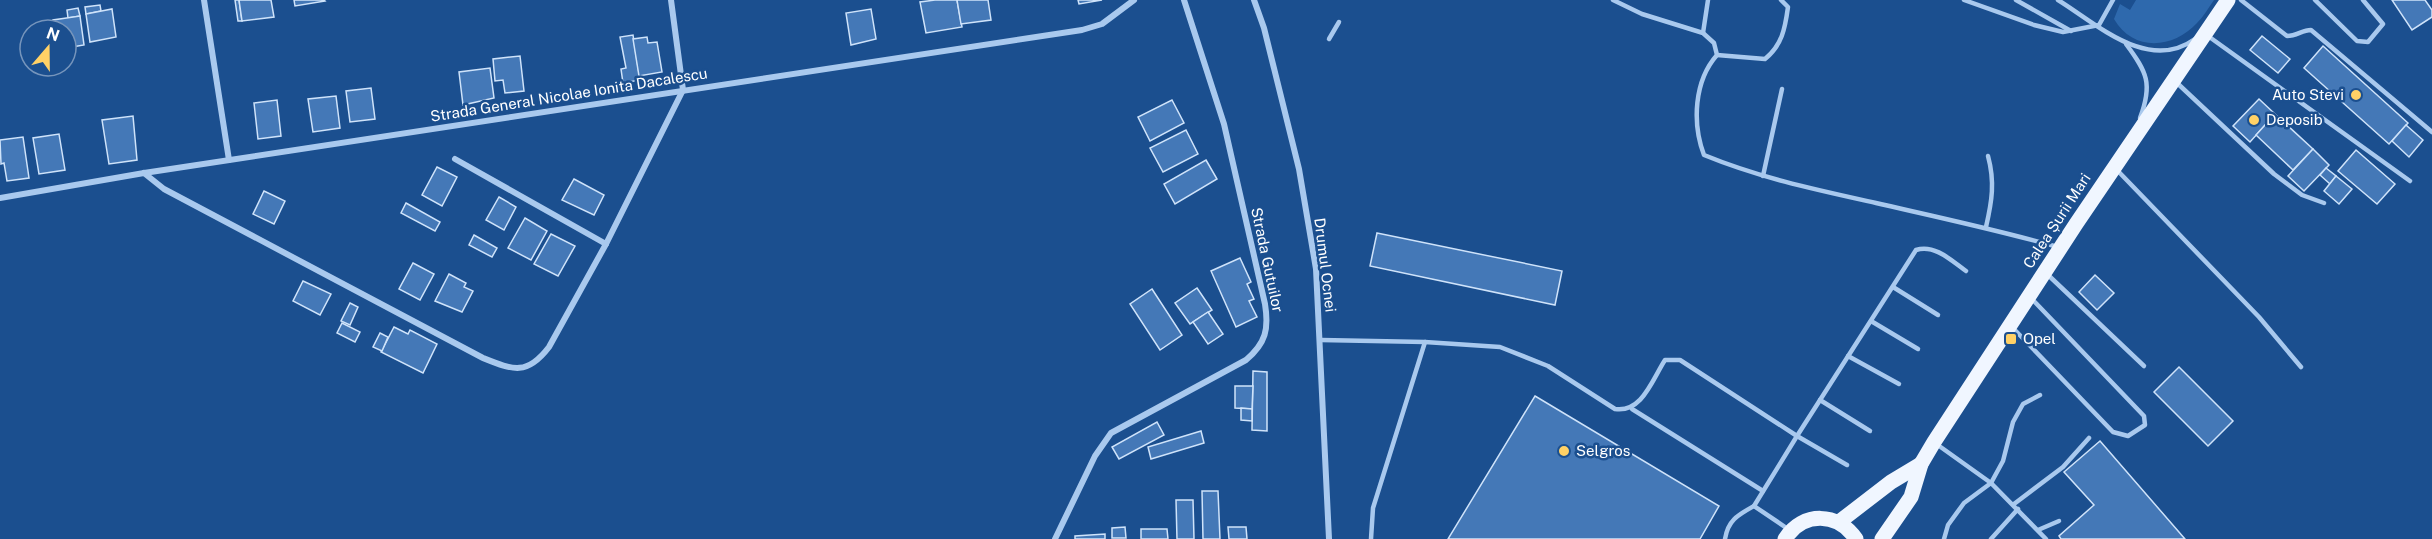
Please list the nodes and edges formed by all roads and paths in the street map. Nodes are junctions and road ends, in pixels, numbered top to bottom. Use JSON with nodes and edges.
{"nodes":[{"id":1,"x":204,"y":0,"type":"edge"},
{"id":2,"x":671,"y":0,"type":"edge"},
{"id":3,"x":1134,"y":0,"type":"edge"},
{"id":4,"x":1184,"y":0,"type":"edge"},
{"id":5,"x":1254,"y":0,"type":"edge"},
{"id":6,"x":1612,"y":0,"type":"edge"},
{"id":7,"x":1708,"y":0,"type":"edge"},
{"id":8,"x":1781,"y":0,"type":"edge"},
{"id":9,"x":1964,"y":0,"type":"edge"},
{"id":10,"x":2016,"y":0,"type":"edge"},
{"id":11,"x":2058,"y":0,"type":"edge"},
{"id":12,"x":2113,"y":0,"type":"edge"},
{"id":13,"x":2228,"y":0,"type":"edge"},
{"id":14,"x":2241,"y":0,"type":"edge"},
{"id":15,"x":2315,"y":0,"type":"edge"},
{"id":16,"x":2363,"y":0,"type":"edge"},
{"id":17,"x":1339,"y":22,"type":"dead end"},
{"id":18,"x":2099,"y":25,"type":"junction"},
{"id":19,"x":2071,"y":31,"type":"junction"},
{"id":20,"x":2206,"y":32,"type":"junction"},
{"id":21,"x":1703,"y":33,"type":"junction"},
{"id":22,"x":1329,"y":39,"type":"dead end"},
{"id":23,"x":2126,"y":44,"type":"junction"},
{"id":24,"x":1718,"y":55,"type":"junction"},
{"id":25,"x":2174,"y":80,"type":"junction"},
{"id":26,"x":1782,"y":88,"type":"dead end"},
{"id":27,"x":683,"y":90,"type":"junction"},
{"id":28,"x":2432,"y":132,"type":"edge"},
{"id":29,"x":2131,"y":143,"type":"junction"},
{"id":30,"x":1988,"y":156,"type":"dead end"},
{"id":31,"x":455,"y":159,"type":"dead end"},
{"id":32,"x":230,"y":160,"type":"junction"},
{"id":33,"x":2114,"y":167,"type":"junction"},
{"id":34,"x":144,"y":173,"type":"junction"},
{"id":35,"x":1762,"y":176,"type":"junction"},
{"id":36,"x":2410,"y":182,"type":"dead end"},
{"id":37,"x":0,"y":198,"type":"edge"},
{"id":38,"x":2324,"y":202,"type":"dead end"},
{"id":39,"x":1986,"y":227,"type":"junction"},
{"id":40,"x":606,"y":243,"type":"junction"},
{"id":41,"x":2061,"y":248,"type":"junction"},
{"id":42,"x":1966,"y":271,"type":"dead end"},
{"id":43,"x":2045,"y":272,"type":"junction"},
{"id":44,"x":1893,"y":287,"type":"junction"},
{"id":45,"x":2029,"y":296,"type":"junction"},
{"id":46,"x":1938,"y":315,"type":"dead end"},
{"id":47,"x":1871,"y":321,"type":"junction"},
{"id":48,"x":2011,"y":325,"type":"junction"},
{"id":49,"x":1321,"y":340,"type":"junction"},
{"id":50,"x":1425,"y":342,"type":"junction"},
{"id":51,"x":1918,"y":349,"type":"dead end"},
{"id":52,"x":1848,"y":356,"type":"junction"},
{"id":53,"x":2144,"y":366,"type":"dead end"},
{"id":54,"x":2301,"y":367,"type":"dead end"},
{"id":55,"x":1899,"y":384,"type":"dead end"},
{"id":56,"x":2040,"y":395,"type":"dead end"},
{"id":57,"x":1820,"y":400,"type":"junction"},
{"id":58,"x":1632,"y":409,"type":"junction"},
{"id":59,"x":1870,"y":431,"type":"dead end"},
{"id":60,"x":1797,"y":436,"type":"junction"},
{"id":61,"x":2089,"y":438,"type":"dead end"},
{"id":62,"x":1934,"y":442,"type":"junction"},
{"id":63,"x":1921,"y":464,"type":"junction"},
{"id":64,"x":1847,"y":465,"type":"dead end"},
{"id":65,"x":1991,"y":483,"type":"junction"},
{"id":66,"x":1763,"y":491,"type":"junction"},
{"id":67,"x":1754,"y":506,"type":"junction"},
{"id":68,"x":2016,"y":506,"type":"junction"},
{"id":69,"x":2059,"y":521,"type":"dead end"},
{"id":70,"x":1839,"y":522,"type":"junction"},
{"id":71,"x":2038,"y":530,"type":"junction"},
{"id":72,"x":1788,"y":535,"type":"edge"},
{"id":73,"x":1055,"y":539,"type":"edge"},
{"id":74,"x":1329,"y":539,"type":"edge"},
{"id":75,"x":1371,"y":539,"type":"edge"},
{"id":76,"x":1725,"y":539,"type":"edge"},
{"id":77,"x":1856,"y":539,"type":"edge"},
{"id":78,"x":1882,"y":539,"type":"edge"},
{"id":79,"x":1944,"y":539,"type":"edge"},
{"id":80,"x":1991,"y":539,"type":"edge"},
{"id":81,"x":2046,"y":539,"type":"edge"}],
"edges":[{"from":1,"to":32,"type":"street"},
{"from":2,"to":27,"type":"street"},
{"from":3,"to":27,"type":"street","name":"Strada General Nicolae Ionita Dacalescu"},
{"from":4,"to":73,"type":"street","name":"Strada Gutuilor"},
{"from":5,"to":49,"type":"street","name":"Drumul Ocnei"},
{"from":6,"to":21,"type":"lane"},
{"from":7,"to":21,"type":"lane"},
{"from":8,"to":24,"type":"lane"},
{"from":9,"to":19,"type":"lane"},
{"from":10,"to":19,"type":"lane"},
{"from":11,"to":18,"type":"lane"},
{"from":12,"to":18,"type":"lane"},
{"from":13,"to":20,"type":"main road","name":"Calea Șurii Mari"},
{"from":14,"to":28,"type":"lane"},
{"from":15,"to":16,"type":"lane"},
{"from":17,"to":22,"type":"lane"},
{"from":18,"to":19,"type":"lane"},
{"from":18,"to":23,"type":"lane"},
{"from":20,"to":23,"type":"lane"},
{"from":20,"to":25,"type":"main road","name":"Calea Șurii Mari"},
{"from":20,"to":36,"type":"lane"},
{"from":21,"to":24,"type":"lane"},
{"from":23,"to":29,"type":"lane"},
{"from":24,"to":35,"type":"lane"},
{"from":25,"to":29,"type":"main road","name":"Calea Șurii Mari"},
{"from":25,"to":38,"type":"lane"},
{"from":26,"to":35,"type":"lane"},
{"from":27,"to":32,"type":"street","name":"Strada General Nicolae Ionita Dacalescu"},
{"from":27,"to":40,"type":"street"},
{"from":29,"to":33,"type":"main road","name":"Calea Șurii Mari"},
{"from":30,"to":39,"type":"lane"},
{"from":31,"to":40,"type":"street"},
{"from":32,"to":34,"type":"street","name":"Strada General Nicolae Ionita Dacalescu"},
{"from":33,"to":41,"type":"main road","name":"Calea Șurii Mari"},
{"from":33,"to":54,"type":"lane"},
{"from":34,"to":37,"type":"street","name":"Strada General Nicolae Ionita Dacalescu"},
{"from":34,"to":40,"type":"street"},
{"from":35,"to":39,"type":"lane"},
{"from":39,"to":41,"type":"lane"},
{"from":41,"to":43,"type":"main road","name":"Calea Șurii Mari"},
{"from":42,"to":44,"type":"lane"},
{"from":43,"to":45,"type":"main road","name":"Calea Șurii Mari"},
{"from":43,"to":53,"type":"lane"},
{"from":44,"to":46,"type":"lane"},
{"from":44,"to":47,"type":"lane"},
{"from":45,"to":48,"type":"main road","name":"Calea Șurii Mari"},
{"from":45,"to":48,"type":"lane"},
{"from":47,"to":51,"type":"lane"},
{"from":47,"to":52,"type":"lane"},
{"from":48,"to":62,"type":"main road","name":"Calea Șurii Mari"},
{"from":49,"to":50,"type":"lane"},
{"from":49,"to":74,"type":"street","name":"Drumul Ocnei"},
{"from":50,"to":58,"type":"lane"},
{"from":50,"to":75,"type":"lane"},
{"from":52,"to":55,"type":"lane"},
{"from":52,"to":57,"type":"lane"},
{"from":56,"to":65,"type":"lane"},
{"from":57,"to":59,"type":"lane"},
{"from":57,"to":60,"type":"lane"},
{"from":58,"to":60,"type":"lane"},
{"from":58,"to":66,"type":"lane"},
{"from":60,"to":64,"type":"lane"},
{"from":60,"to":66,"type":"lane"},
{"from":61,"to":68,"type":"lane"},
{"from":62,"to":63,"type":"main road","name":"Calea Șurii Mari"},
{"from":62,"to":65,"type":"lane"},
{"from":63,"to":70,"type":"main road","name":"Calea Șurii Mari"},
{"from":63,"to":78,"type":"main road","name":"Calea Șurii Mari"},
{"from":65,"to":68,"type":"lane"},
{"from":65,"to":79,"type":"lane"},
{"from":66,"to":67,"type":"lane"},
{"from":67,"to":72,"type":"lane"},
{"from":67,"to":76,"type":"lane"},
{"from":68,"to":71,"type":"lane"},
{"from":68,"to":80,"type":"lane"},
{"from":69,"to":71,"type":"lane"},
{"from":70,"to":72,"type":"main road"},
{"from":70,"to":77,"type":"main road"},
{"from":71,"to":81,"type":"lane"}]}
